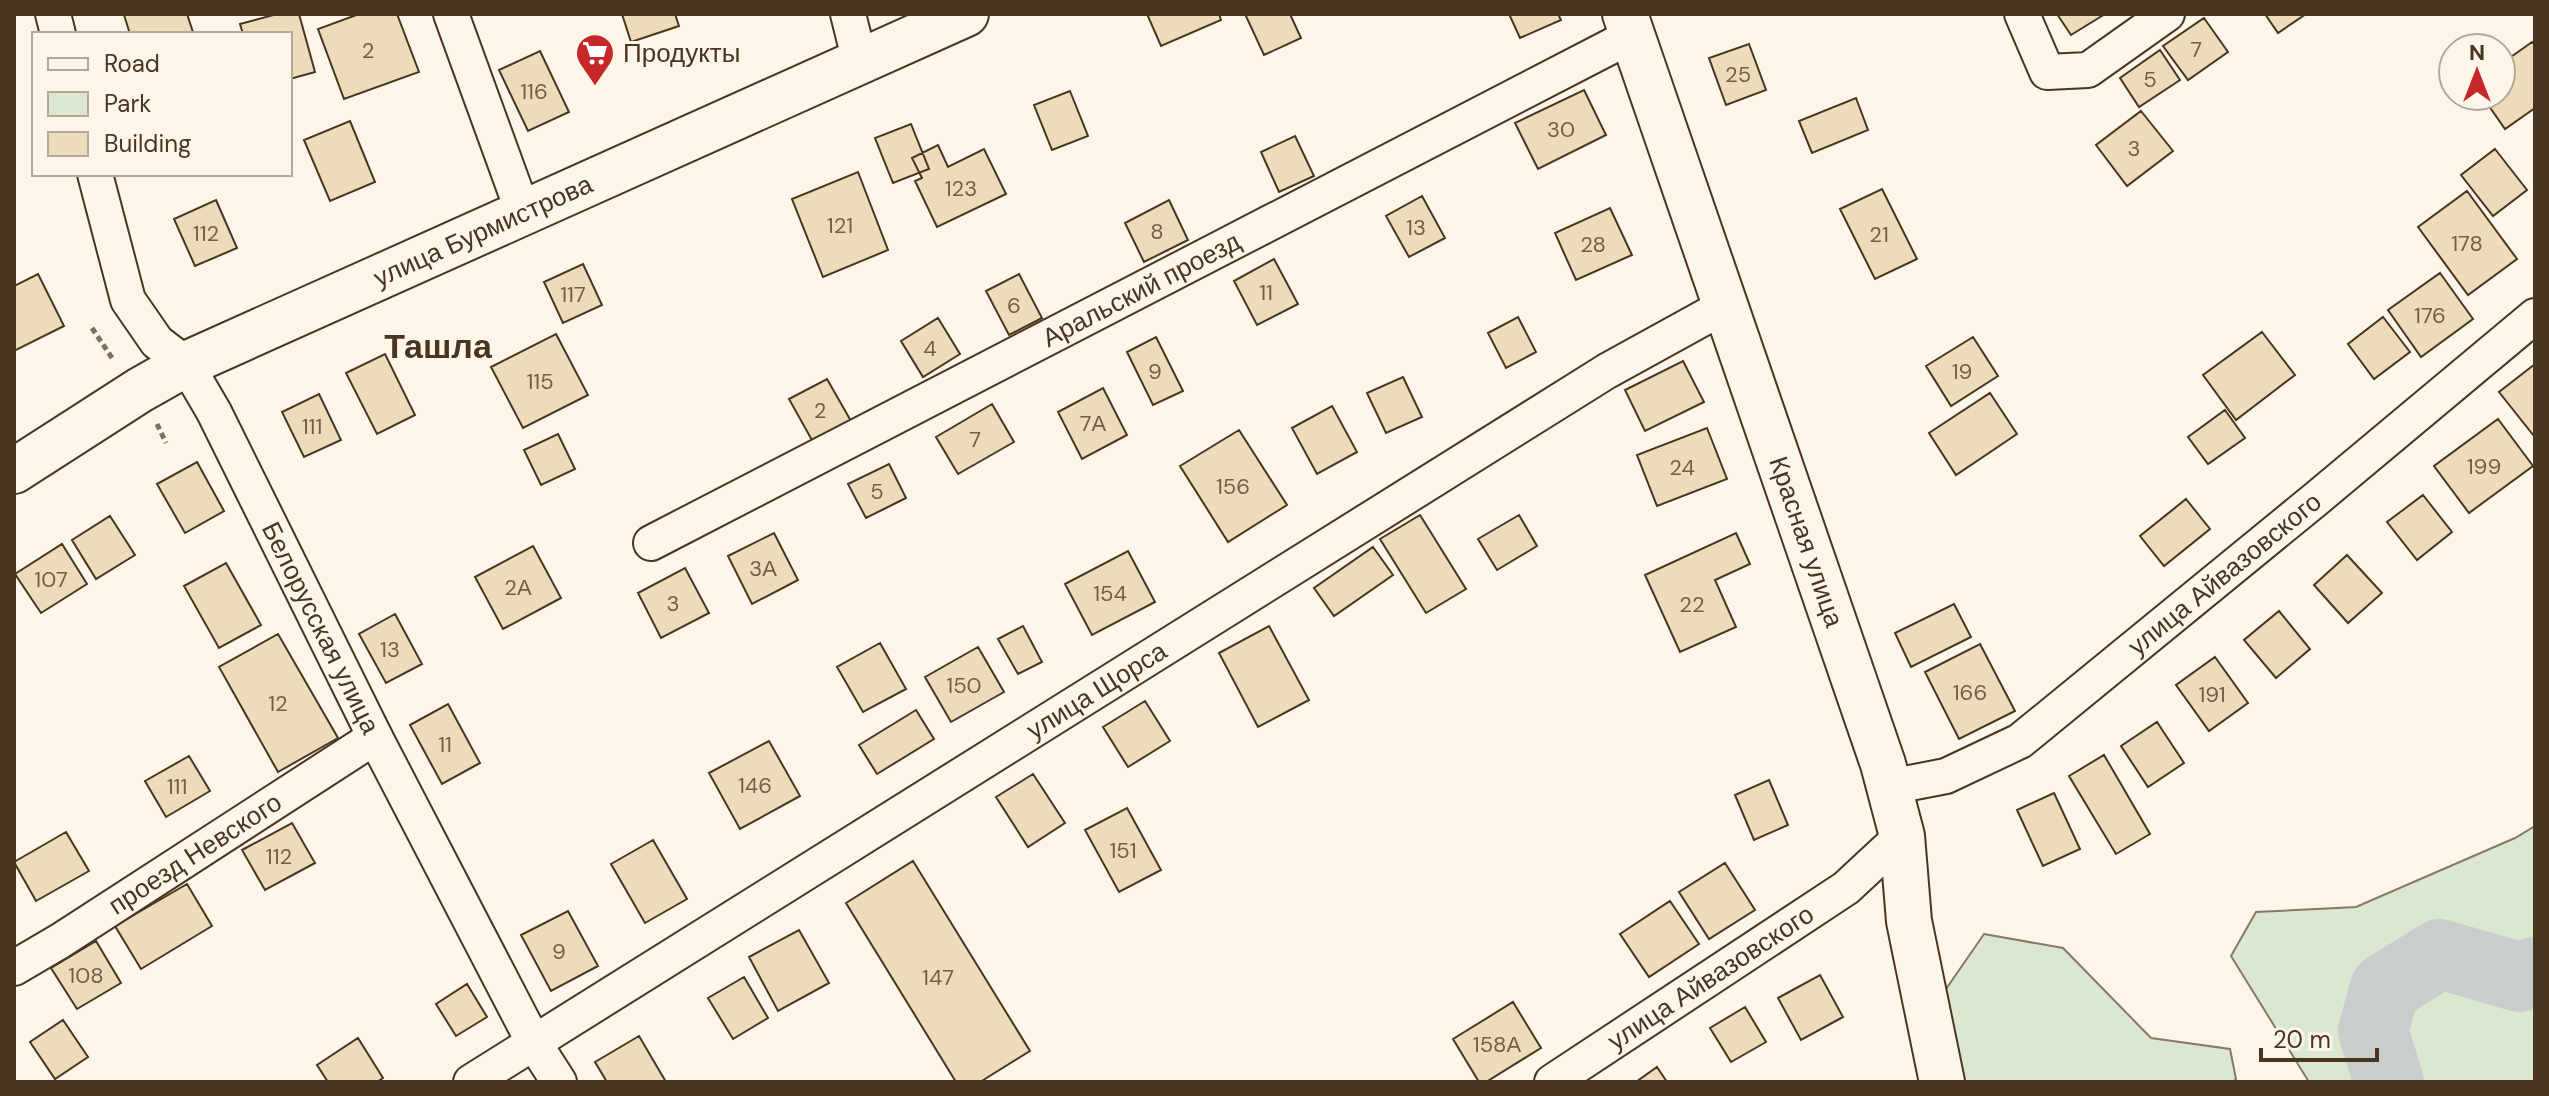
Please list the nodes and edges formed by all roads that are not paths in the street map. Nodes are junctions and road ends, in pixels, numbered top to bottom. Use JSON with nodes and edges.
{"nodes":[{"id":1,"x":451,"y":14,"type":"edge"},
{"id":2,"x":848,"y":14,"type":"edge"},
{"id":3,"x":966,"y":14,"type":"edge"},
{"id":4,"x":2022,"y":14,"type":"edge"},
{"id":5,"x":2167,"y":14,"type":"edge"},
{"id":6,"x":1629,"y":24,"type":"edge"},
{"id":7,"x":860,"y":62,"type":"junction"},
{"id":8,"x":96,"y":176,"type":"edge"},
{"id":9,"x":523,"y":212,"type":"junction"},
{"id":10,"x":1725,"y":306,"type":"junction"},
{"id":11,"x":2535,"y":316,"type":"edge"},
{"id":12,"x":186,"y":364,"type":"junction"},
{"id":13,"x":14,"y":471,"type":"edge"},
{"id":14,"x":651,"y":543,"type":"dead end"},
{"id":15,"x":375,"y":737,"type":"junction"},
{"id":16,"x":1889,"y":787,"type":"junction"},
{"id":17,"x":1902,"y":836,"type":"junction"},
{"id":18,"x":14,"y":968,"type":"edge"},
{"id":19,"x":534,"y":1043,"type":"junction"},
{"id":20,"x":471,"y":1082,"type":"edge"},
{"id":21,"x":559,"y":1082,"type":"edge"},
{"id":22,"x":1552,"y":1082,"type":"edge"},
{"id":23,"x":1942,"y":1082,"type":"edge"}],
"edges":[{"from":1,"to":9,"type":"street"},
{"from":2,"to":7,"type":"street"},
{"from":3,"to":7,"type":"street","name":"улица Бурмистрова"},
{"from":4,"to":5,"type":"street"},
{"from":6,"to":10,"type":"street","name":"Красная улица"},
{"from":6,"to":14,"type":"street","name":"Аральский проезд"},
{"from":7,"to":9,"type":"street","name":"улица Бурмистрова"},
{"from":8,"to":12,"type":"street","name":"Белорусская улица"},
{"from":9,"to":12,"type":"street","name":"улица Бурмистрова"},
{"from":10,"to":16,"type":"street","name":"Красная улица"},
{"from":10,"to":19,"type":"street","name":"улица Щорса"},
{"from":11,"to":16,"type":"street","name":"улица Айвазовского"},
{"from":12,"to":13,"type":"street","name":"улица Бурмистрова"},
{"from":12,"to":15,"type":"street","name":"Белорусская улица"},
{"from":15,"to":18,"type":"street","name":"проезд Невского"},
{"from":15,"to":19,"type":"street","name":"Белорусская улица"},
{"from":16,"to":17,"type":"street","name":"Красная улица"},
{"from":17,"to":22,"type":"street","name":"улица Айвазовского"},
{"from":17,"to":23,"type":"street","name":"Красная улица"},
{"from":19,"to":20,"type":"street","name":"улица Щорса"},
{"from":19,"to":21,"type":"street","name":"Белорусская улица"}]}
